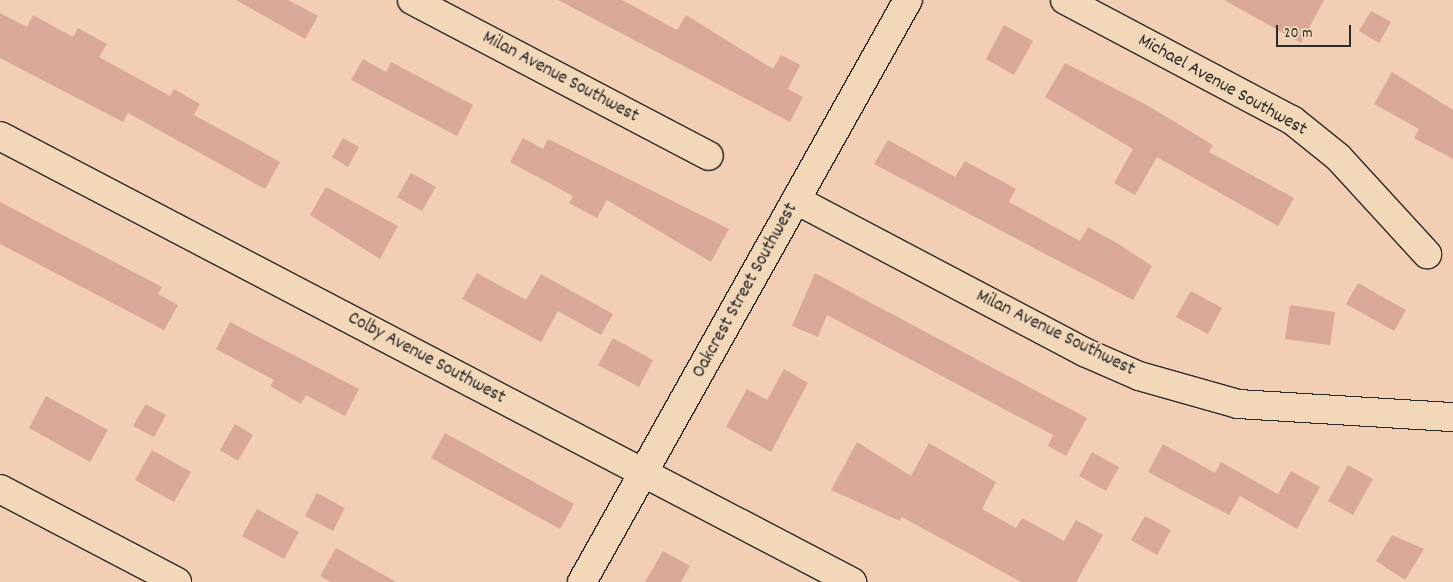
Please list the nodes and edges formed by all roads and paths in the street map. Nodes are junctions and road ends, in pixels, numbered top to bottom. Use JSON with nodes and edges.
{"nodes":[{"id":1,"x":412,"y":0,"type":"edge"},
{"id":2,"x":908,"y":0,"type":"edge"},
{"id":3,"x":1066,"y":0,"type":"edge"},
{"id":4,"x":0,"y":136,"type":"edge"},
{"id":5,"x":709,"y":156,"type":"dead end"},
{"id":6,"x":796,"y":200,"type":"junction"},
{"id":7,"x":1427,"y":254,"type":"dead end"},
{"id":8,"x":1453,"y":417,"type":"edge"},
{"id":9,"x":645,"y":474,"type":"junction"},
{"id":10,"x":0,"y":489,"type":"edge"},
{"id":11,"x":177,"y":582,"type":"edge"},
{"id":12,"x":582,"y":582,"type":"edge"},
{"id":13,"x":852,"y":582,"type":"edge"}],
"edges":[{"from":1,"to":5,"type":"street","name":"Milan Avenue Southwest"},
{"from":2,"to":6,"type":"street","name":"Oakcrest Street Southwest"},
{"from":3,"to":7,"type":"street","name":"Michael Avenue Southwest"},
{"from":4,"to":9,"type":"street","name":"Colby Avenue Southwest"},
{"from":6,"to":8,"type":"street","name":"Milan Avenue Southwest"},
{"from":6,"to":9,"type":"street","name":"Oakcrest Street Southwest"},
{"from":9,"to":12,"type":"street","name":"Oakcrest Street Southwest"},
{"from":9,"to":13,"type":"street","name":"Colby Avenue Southwest"},
{"from":10,"to":11,"type":"street"}]}
